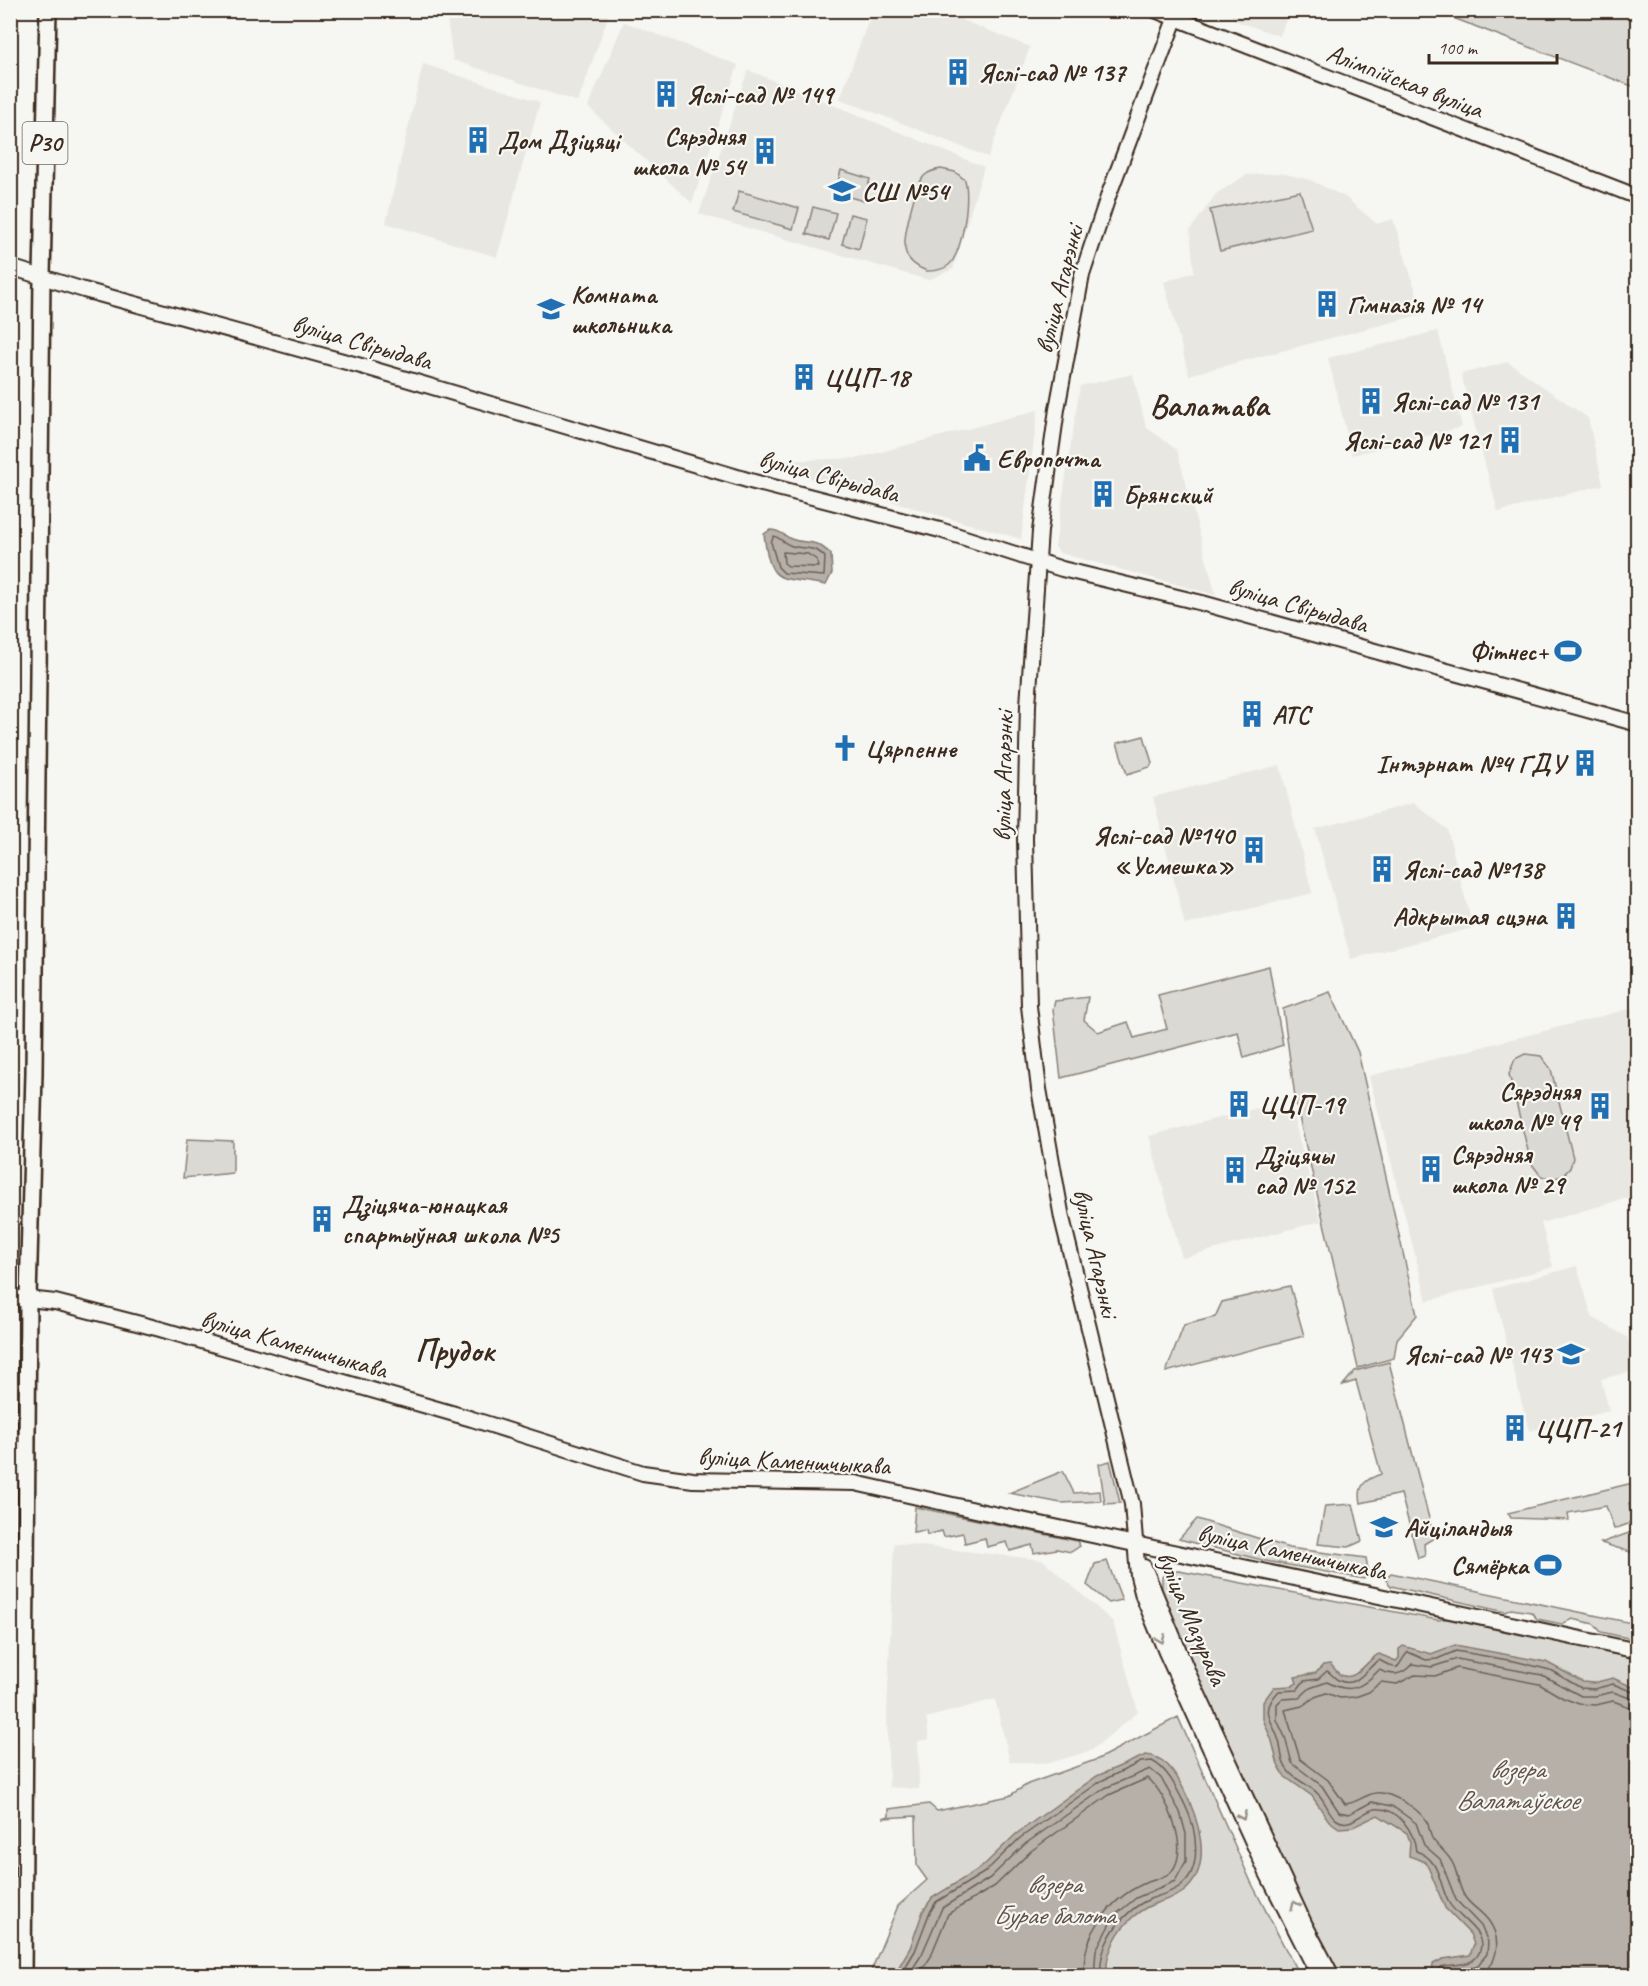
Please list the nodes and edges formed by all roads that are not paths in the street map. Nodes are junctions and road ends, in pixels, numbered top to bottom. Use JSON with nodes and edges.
{"nodes":[{"id":1,"x":48,"y":10,"type":"edge"},
{"id":2,"x":1155,"y":10,"type":"edge"},
{"id":3,"x":1175,"y":19,"type":"junction"},
{"id":4,"x":1638,"y":197,"type":"edge"},
{"id":5,"x":10,"y":267,"type":"edge"},
{"id":6,"x":42,"y":276,"type":"junction"},
{"id":7,"x":1037,"y":561,"type":"junction"},
{"id":8,"x":1638,"y":724,"type":"edge"},
{"id":9,"x":10,"y":1298,"type":"edge"},
{"id":10,"x":28,"y":1299,"type":"junction"},
{"id":11,"x":1135,"y":1543,"type":"junction"},
{"id":12,"x":1638,"y":1651,"type":"edge"},
{"id":13,"x":23,"y":1976,"type":"edge"},
{"id":14,"x":1319,"y":1976,"type":"edge"},
{"id":15,"x":1332,"y":1976,"type":"edge"}],
"edges":[{"from":1,"to":6,"type":"main road","number":"Р30"},
{"from":2,"to":3,"type":"main road","name":"Алімпійская вуліца"},
{"from":3,"to":4,"type":"main road","name":"Алімпійская вуліца"},
{"from":3,"to":7,"type":"main road","name":"вуліца Агарэнкі"},
{"from":5,"to":6,"type":"main road","name":"вуліца Свірыдава"},
{"from":6,"to":7,"type":"main road","name":"вуліца Свірыдава"},
{"from":6,"to":10,"type":"main road","number":"Р30"},
{"from":7,"to":8,"type":"main road","name":"вуліца Свірыдава"},
{"from":7,"to":11,"type":"main road","name":"вуліца Агарэнкі"},
{"from":9,"to":10,"type":"main road"},
{"from":10,"to":11,"type":"main road","name":"вуліца Каменшчыкава"},
{"from":10,"to":13,"type":"main road","number":"Р30"},
{"from":11,"to":12,"type":"main road","name":"вуліца Каменшчыкава"},
{"from":11,"to":14,"type":"main road","name":"вуліца Мазурава","one_way":true},
{"from":15,"to":11,"type":"main road","name":"вуліца Мазурава","one_way":true}]}
